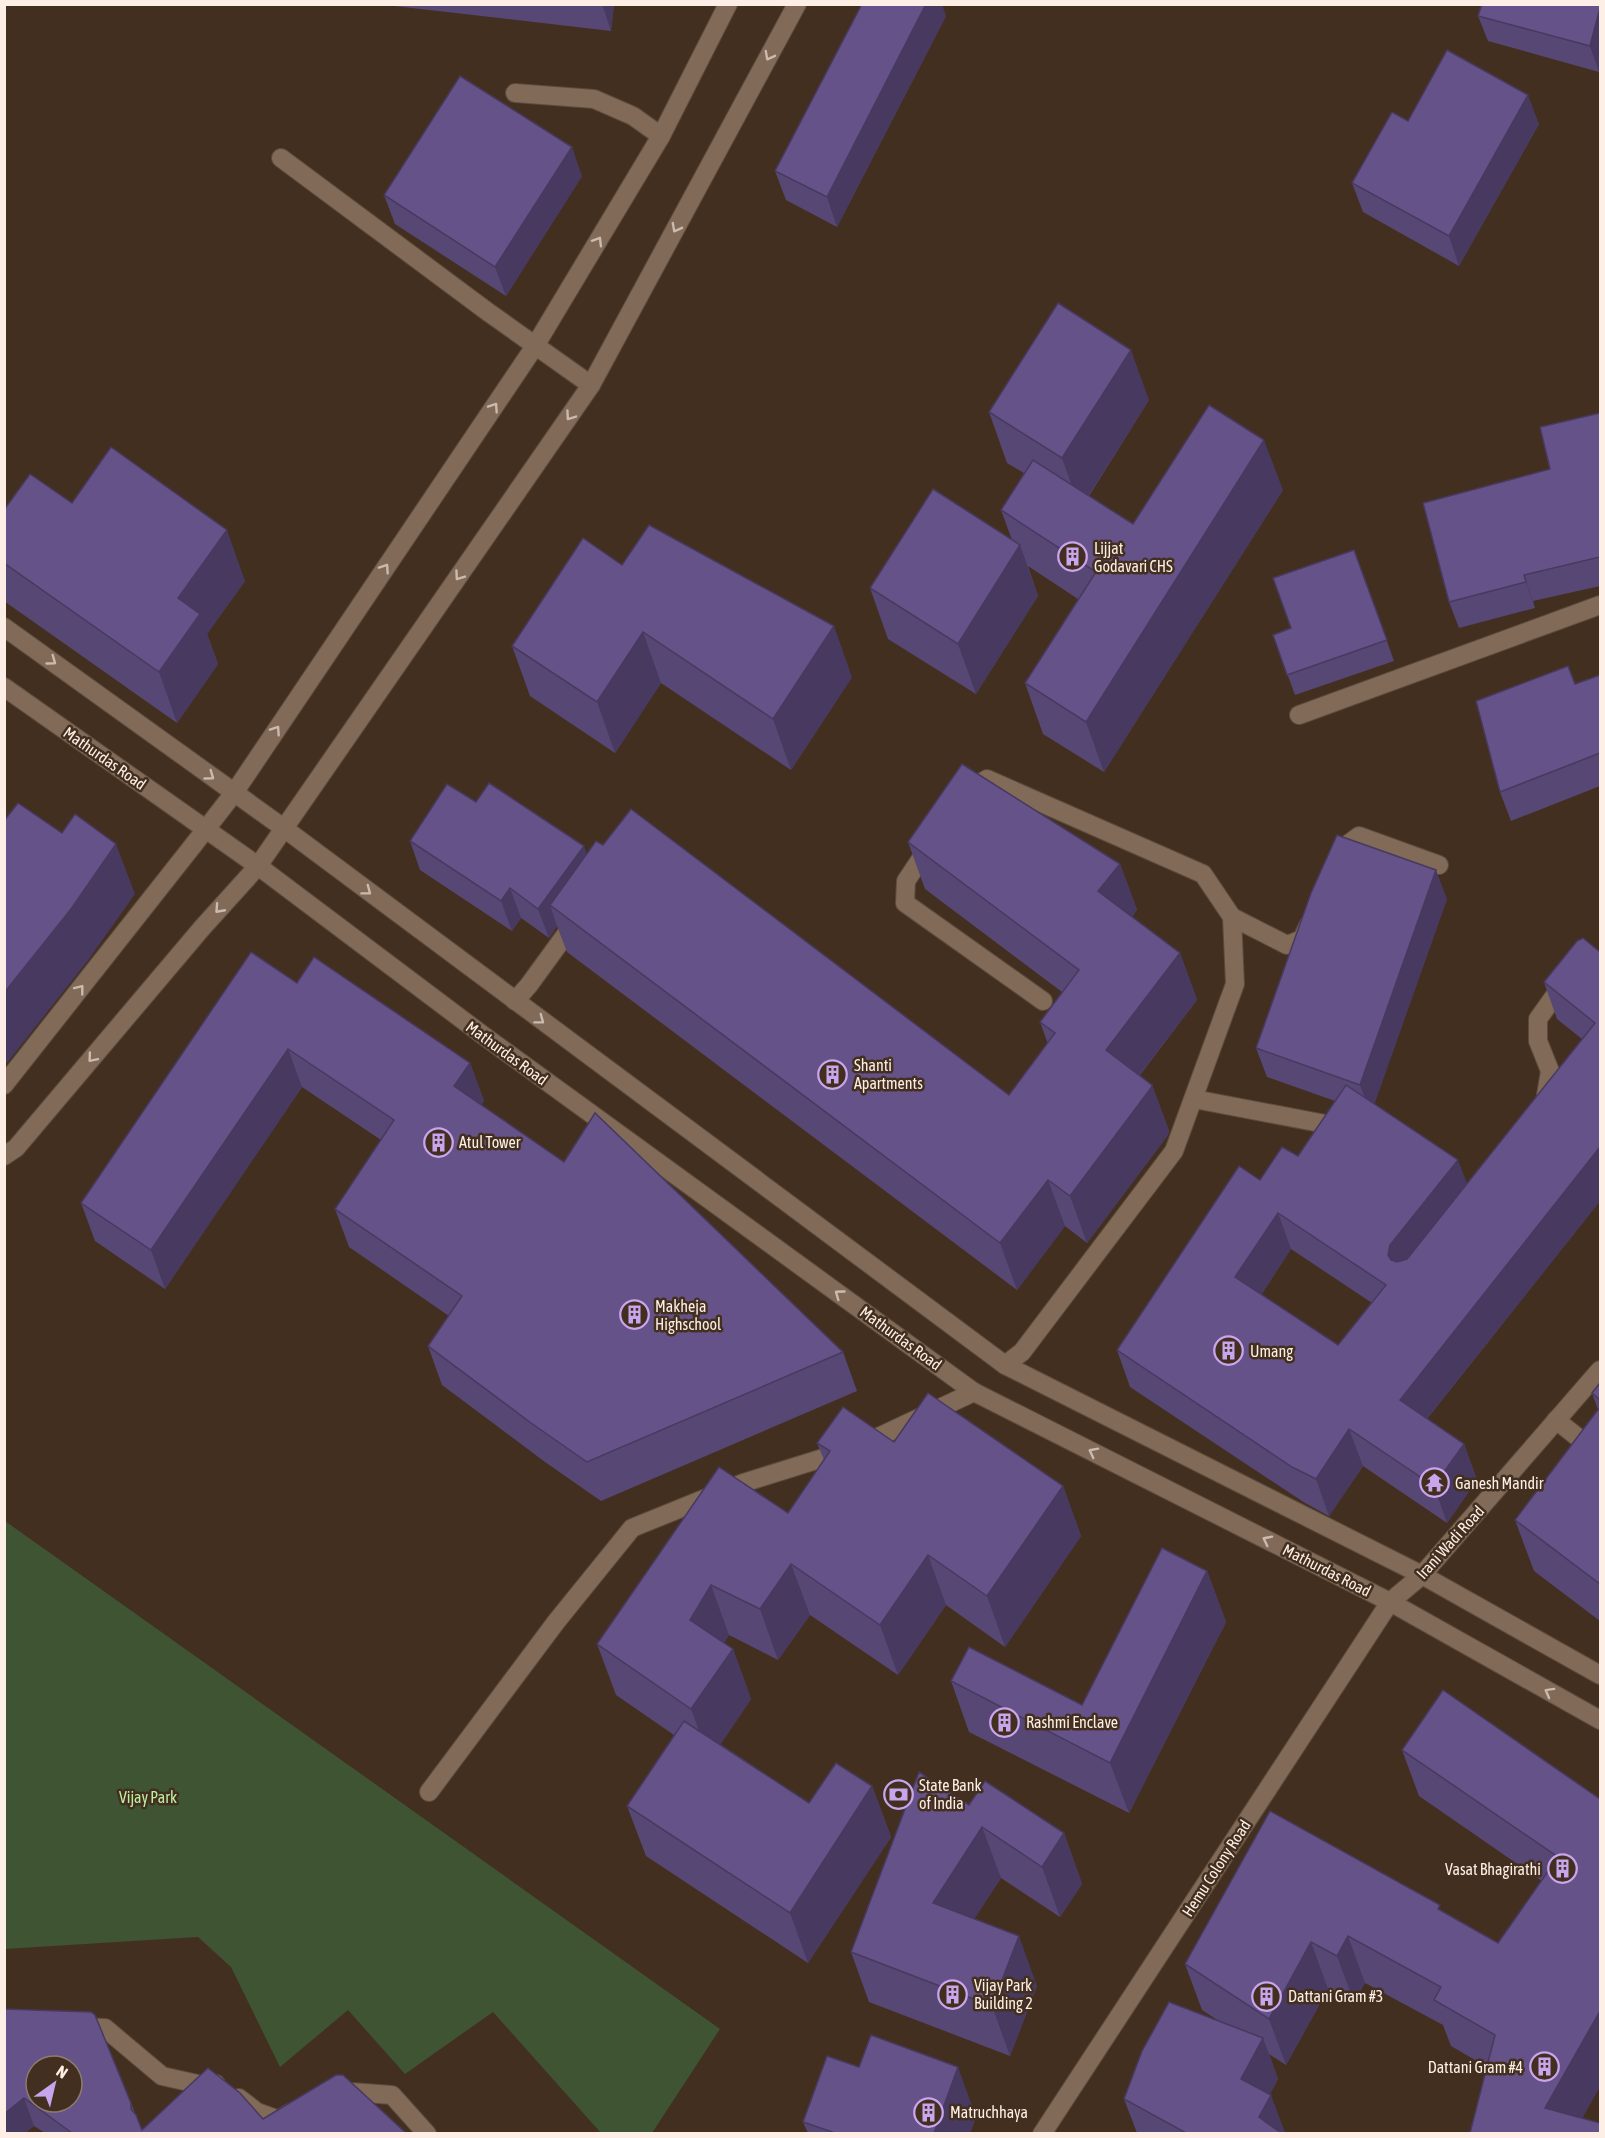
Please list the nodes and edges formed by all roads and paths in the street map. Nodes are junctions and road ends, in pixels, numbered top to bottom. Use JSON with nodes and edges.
{"nodes":[{"id":1,"x":728,"y":4,"type":"edge"},
{"id":2,"x":797,"y":4,"type":"edge"},
{"id":3,"x":515,"y":93,"type":"dead end"},
{"id":4,"x":661,"y":136,"type":"junction"},
{"id":5,"x":281,"y":158,"type":"dead end"},
{"id":6,"x":535,"y":346,"type":"junction"},
{"id":7,"x":591,"y":385,"type":"junction"},
{"id":8,"x":1600,"y":605,"type":"edge"},
{"id":9,"x":4,"y":627,"type":"edge"},
{"id":10,"x":4,"y":687,"type":"edge"},
{"id":11,"x":1299,"y":715,"type":"dead end"},
{"id":12,"x":234,"y":793,"type":"junction"},
{"id":13,"x":955,"y":808,"type":"edge"},
{"id":14,"x":206,"y":829,"type":"junction"},
{"id":15,"x":285,"y":829,"type":"junction"},
{"id":16,"x":937,"y":835,"type":"edge"},
{"id":17,"x":258,"y":866,"type":"junction"},
{"id":18,"x":1439,"y":866,"type":"dead end"},
{"id":19,"x":1329,"y":878,"type":"edge"},
{"id":20,"x":589,"y":902,"type":"edge"},
{"id":21,"x":1316,"y":909,"type":"edge"},
{"id":22,"x":1232,"y":917,"type":"junction"},
{"id":23,"x":1600,"y":960,"type":"edge"},
{"id":24,"x":515,"y":1001,"type":"junction"},
{"id":25,"x":1043,"y":1001,"type":"dead end"},
{"id":26,"x":4,"y":1085,"type":"edge"},
{"id":27,"x":1194,"y":1099,"type":"junction"},
{"id":28,"x":1532,"y":1120,"type":"edge"},
{"id":29,"x":1336,"y":1126,"type":"edge"},
{"id":30,"x":4,"y":1156,"type":"edge"},
{"id":31,"x":1005,"y":1365,"type":"junction"},
{"id":32,"x":1600,"y":1370,"type":"edge"},
{"id":33,"x":974,"y":1392,"type":"junction"},
{"id":34,"x":1556,"y":1420,"type":"junction"},
{"id":35,"x":1600,"y":1455,"type":"edge"},
{"id":36,"x":1422,"y":1575,"type":"junction"},
{"id":37,"x":1390,"y":1602,"type":"junction"},
{"id":38,"x":1600,"y":1675,"type":"edge"},
{"id":39,"x":1600,"y":1720,"type":"edge"},
{"id":40,"x":429,"y":1792,"type":"dead end"},
{"id":41,"x":61,"y":2027,"type":"edge"},
{"id":42,"x":202,"y":2085,"type":"junction"},
{"id":43,"x":185,"y":2101,"type":"edge"},
{"id":44,"x":427,"y":2133,"type":"edge"},
{"id":45,"x":1042,"y":2133,"type":"edge"}],
"edges":[{"from":1,"to":4,"type":"street"},
{"from":2,"to":7,"type":"street","one_way":true},
{"from":3,"to":4,"type":"street"},
{"from":6,"to":4,"type":"street","one_way":true},
{"from":5,"to":6,"type":"street"},
{"from":6,"to":7,"type":"street"},
{"from":12,"to":6,"type":"street","one_way":true},
{"from":7,"to":15,"type":"street","one_way":true},
{"from":8,"to":11,"type":"street"},
{"from":9,"to":12,"type":"street","one_way":true},
{"from":10,"to":14,"type":"street","name":"Mathurdas Road"},
{"from":12,"to":14,"type":"street"},
{"from":12,"to":15,"type":"street"},
{"from":13,"to":22,"type":"street"},
{"from":14,"to":17,"type":"street","name":"Mathurdas Road"},
{"from":26,"to":14,"type":"street","one_way":true},
{"from":15,"to":17,"type":"street"},
{"from":15,"to":24,"type":"street","one_way":true},
{"from":16,"to":25,"type":"street"},
{"from":17,"to":30,"type":"street","one_way":true},
{"from":33,"to":17,"type":"street","name":"Mathurdas Road","one_way":true},
{"from":18,"to":19,"type":"street"},
{"from":20,"to":24,"type":"street"},
{"from":21,"to":22,"type":"street"},
{"from":22,"to":27,"type":"street"},
{"from":23,"to":28,"type":"street"},
{"from":24,"to":31,"type":"street","one_way":true},
{"from":27,"to":29,"type":"street"},
{"from":27,"to":31,"type":"street"},
{"from":31,"to":36,"type":"street"},
{"from":32,"to":34,"type":"street","name":"Irani Wadi Road"},
{"from":37,"to":33,"type":"street","name":"Mathurdas Road","one_way":true},
{"from":33,"to":40,"type":"street"},
{"from":34,"to":35,"type":"street"},
{"from":34,"to":36,"type":"street","name":"Irani Wadi Road"},
{"from":36,"to":37,"type":"street","name":"Irani Wadi Road"},
{"from":36,"to":38,"type":"street"},
{"from":39,"to":37,"type":"street","name":"Mathurdas Road","one_way":true},
{"from":37,"to":45,"type":"street","name":"Hemu Colony Road"},
{"from":41,"to":42,"type":"street"},
{"from":42,"to":43,"type":"street"},
{"from":42,"to":44,"type":"street"}]}
